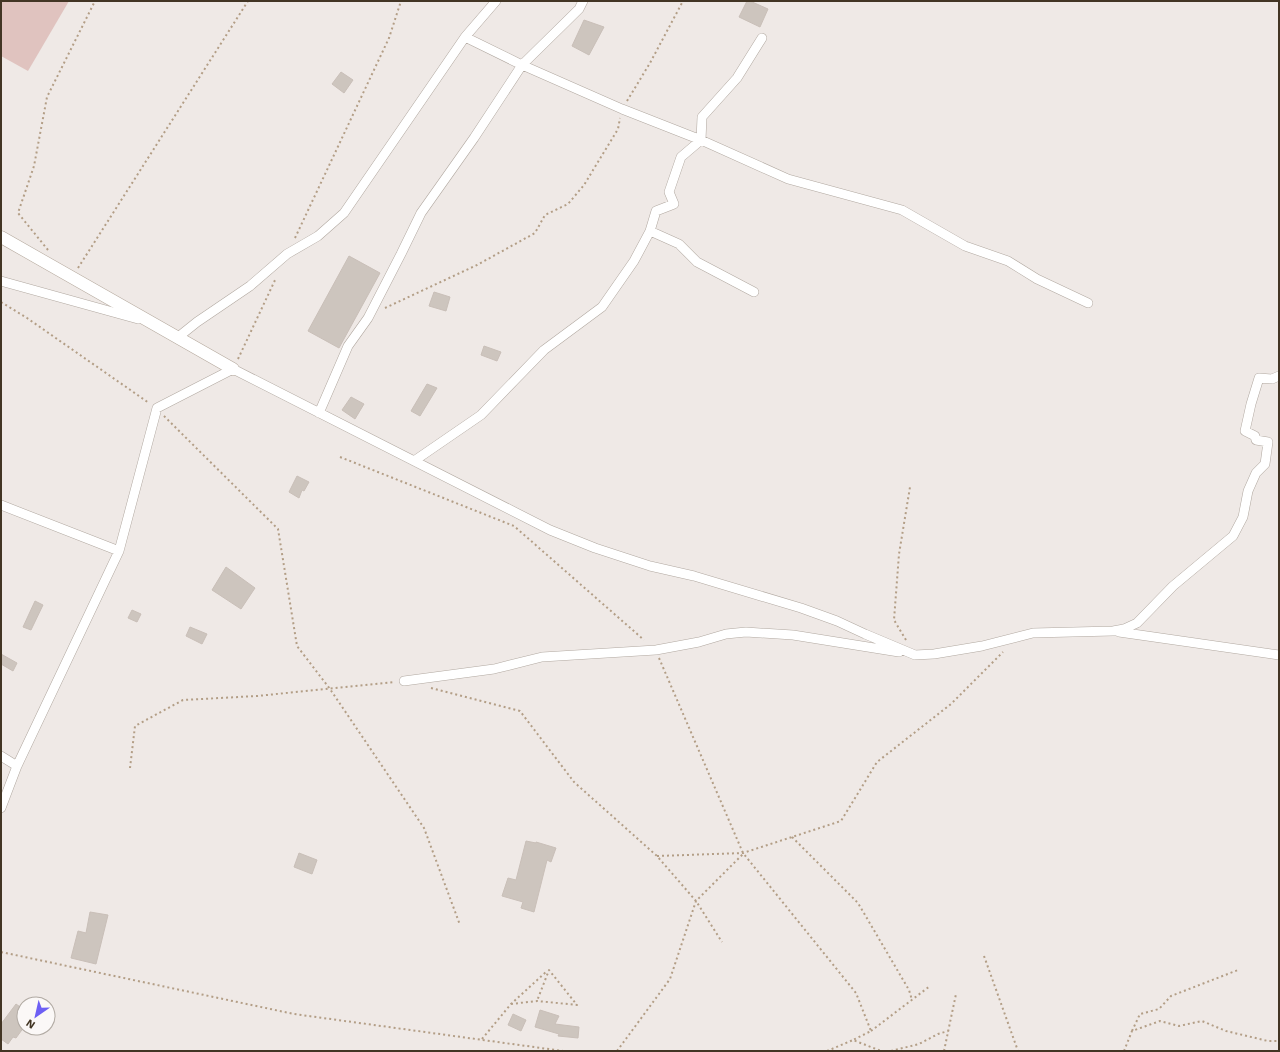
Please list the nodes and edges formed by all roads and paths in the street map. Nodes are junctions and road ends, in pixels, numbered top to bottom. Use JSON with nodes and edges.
{"nodes":[{"id":1,"x":95,"y":1,"type":"edge"},
{"id":2,"x":248,"y":1,"type":"edge"},
{"id":3,"x":401,"y":1,"type":"edge"},
{"id":4,"x":494,"y":1,"type":"edge"},
{"id":5,"x":583,"y":1,"type":"edge"},
{"id":6,"x":683,"y":1,"type":"edge"},
{"id":7,"x":465,"y":37,"type":"junction"},
{"id":8,"x":762,"y":38,"type":"dead end"},
{"id":9,"x":522,"y":66,"type":"junction"},
{"id":10,"x":622,"y":109,"type":"junction"},
{"id":11,"x":701,"y":140,"type":"junction"},
{"id":12,"x":650,"y":231,"type":"junction"},
{"id":13,"x":1,"y":237,"type":"edge"},
{"id":14,"x":52,"y":254,"type":"dead end"},
{"id":15,"x":287,"y":254,"type":"junction"},
{"id":16,"x":277,"y":276,"type":"dead end"},
{"id":17,"x":72,"y":278,"type":"junction"},
{"id":18,"x":1,"y":281,"type":"edge"},
{"id":19,"x":754,"y":292,"type":"dead end"},
{"id":20,"x":1,"y":302,"type":"edge"},
{"id":21,"x":1088,"y":303,"type":"dead end"},
{"id":22,"x":368,"y":318,"type":"junction"},
{"id":23,"x":147,"y":321,"type":"junction"},
{"id":24,"x":177,"y":338,"type":"junction"},
{"id":25,"x":233,"y":369,"type":"junction"},
{"id":26,"x":1279,"y":376,"type":"edge"},
{"id":27,"x":157,"y":408,"type":"junction"},
{"id":28,"x":320,"y":413,"type":"junction"},
{"id":29,"x":340,"y":457,"type":"dead end"},
{"id":30,"x":414,"y":461,"type":"junction"},
{"id":31,"x":910,"y":487,"type":"dead end"},
{"id":32,"x":1,"y":505,"type":"edge"},
{"id":33,"x":119,"y":551,"type":"junction"},
{"id":34,"x":1113,"y":631,"type":"junction"},
{"id":35,"x":656,"y":650,"type":"junction"},
{"id":36,"x":1003,"y":651,"type":"dead end"},
{"id":37,"x":915,"y":655,"type":"junction"},
{"id":38,"x":1279,"y":655,"type":"edge"},
{"id":39,"x":404,"y":681,"type":"joint"},
{"id":40,"x":427,"y":687,"type":"dead end"},
{"id":41,"x":330,"y":689,"type":"junction"},
{"id":42,"x":1,"y":756,"type":"edge"},
{"id":43,"x":17,"y":766,"type":"junction"},
{"id":44,"x":130,"y":768,"type":"dead end"},
{"id":45,"x":1,"y":808,"type":"edge"},
{"id":46,"x":792,"y":837,"type":"junction"},
{"id":47,"x":744,"y":853,"type":"junction"},
{"id":48,"x":657,"y":856,"type":"junction"},
{"id":49,"x":696,"y":902,"type":"junction"},
{"id":50,"x":460,"y":925,"type":"dead end"},
{"id":51,"x":722,"y":942,"type":"dead end"},
{"id":52,"x":1,"y":952,"type":"edge"},
{"id":53,"x":984,"y":956,"type":"dead end"},
{"id":54,"x":549,"y":970,"type":"junction"},
{"id":55,"x":1238,"y":970,"type":"dead end"},
{"id":56,"x":930,"y":986,"type":"dead end"},
{"id":57,"x":956,"y":994,"type":"dead end"},
{"id":58,"x":912,"y":1000,"type":"junction"},
{"id":59,"x":537,"y":1001,"type":"junction"},
{"id":60,"x":511,"y":1004,"type":"junction"},
{"id":61,"x":871,"y":1031,"type":"junction"},
{"id":62,"x":948,"y":1031,"type":"junction"},
{"id":63,"x":1132,"y":1031,"type":"junction"},
{"id":64,"x":482,"y":1039,"type":"junction"},
{"id":65,"x":853,"y":1040,"type":"junction"},
{"id":66,"x":1279,"y":1041,"type":"edge"},
{"id":67,"x":563,"y":1051,"type":"edge"},
{"id":68,"x":617,"y":1051,"type":"edge"},
{"id":69,"x":670,"y":1051,"type":"edge"},
{"id":70,"x":674,"y":1051,"type":"edge"},
{"id":71,"x":827,"y":1051,"type":"edge"},
{"id":72,"x":881,"y":1051,"type":"edge"},
{"id":73,"x":891,"y":1051,"type":"edge"},
{"id":74,"x":944,"y":1051,"type":"edge"},
{"id":75,"x":1018,"y":1051,"type":"edge"},
{"id":76,"x":1124,"y":1051,"type":"edge"}],
"edges":[{"from":1,"to":14,"type":"path"},
{"from":2,"to":17,"type":"path"},
{"from":3,"to":15,"type":"path"},
{"from":4,"to":7,"type":"street"},
{"from":5,"to":9,"type":"street"},
{"from":6,"to":10,"type":"path"},
{"from":7,"to":9,"type":"street"},
{"from":7,"to":15,"type":"street"},
{"from":8,"to":11,"type":"street"},
{"from":9,"to":10,"type":"street"},
{"from":9,"to":22,"type":"street"},
{"from":10,"to":11,"type":"street"},
{"from":10,"to":22,"type":"path"},
{"from":11,"to":12,"type":"street"},
{"from":11,"to":21,"type":"street"},
{"from":12,"to":19,"type":"street"},
{"from":12,"to":30,"type":"street"},
{"from":13,"to":17,"type":"street"},
{"from":15,"to":24,"type":"street"},
{"from":16,"to":25,"type":"path"},
{"from":17,"to":23,"type":"street"},
{"from":18,"to":23,"type":"street"},
{"from":20,"to":27,"type":"path"},
{"from":22,"to":28,"type":"street"},
{"from":23,"to":24,"type":"street"},
{"from":24,"to":25,"type":"street"},
{"from":25,"to":27,"type":"street"},
{"from":25,"to":28,"type":"street"},
{"from":26,"to":34,"type":"street"},
{"from":27,"to":33,"type":"street"},
{"from":27,"to":41,"type":"path"},
{"from":28,"to":30,"type":"street"},
{"from":29,"to":35,"type":"path"},
{"from":30,"to":37,"type":"street"},
{"from":31,"to":37,"type":"path"},
{"from":32,"to":33,"type":"street"},
{"from":33,"to":43,"type":"street"},
{"from":34,"to":37,"type":"street"},
{"from":34,"to":38,"type":"street"},
{"from":35,"to":37,"type":"street"},
{"from":35,"to":39,"type":"street"},
{"from":35,"to":47,"type":"path"},
{"from":36,"to":46,"type":"path"},
{"from":39,"to":41,"type":"path"},
{"from":40,"to":48,"type":"path"},
{"from":41,"to":44,"type":"path"},
{"from":41,"to":50,"type":"path"},
{"from":42,"to":43,"type":"street"},
{"from":43,"to":45,"type":"street"},
{"from":46,"to":47,"type":"path"},
{"from":46,"to":58,"type":"path"},
{"from":47,"to":48,"type":"path"},
{"from":47,"to":49,"type":"path"},
{"from":47,"to":61,"type":"path"},
{"from":48,"to":49,"type":"path"},
{"from":49,"to":51,"type":"path"},
{"from":49,"to":68,"type":"path"},
{"from":52,"to":64,"type":"path"},
{"from":53,"to":75,"type":"path"},
{"from":54,"to":59,"type":"path"},
{"from":54,"to":59,"type":"path"},
{"from":54,"to":60,"type":"path"},
{"from":55,"to":63,"type":"path"},
{"from":56,"to":58,"type":"path"},
{"from":57,"to":62,"type":"path"},
{"from":58,"to":61,"type":"path"},
{"from":59,"to":60,"type":"path"},
{"from":60,"to":64,"type":"path"},
{"from":61,"to":65,"type":"path"},
{"from":62,"to":73,"type":"path"},
{"from":62,"to":74,"type":"path"},
{"from":63,"to":66,"type":"path"},
{"from":63,"to":76,"type":"path"},
{"from":64,"to":67,"type":"path"},
{"from":65,"to":71,"type":"path"},
{"from":65,"to":72,"type":"path"},
{"from":69,"to":70,"type":"path"}]}
